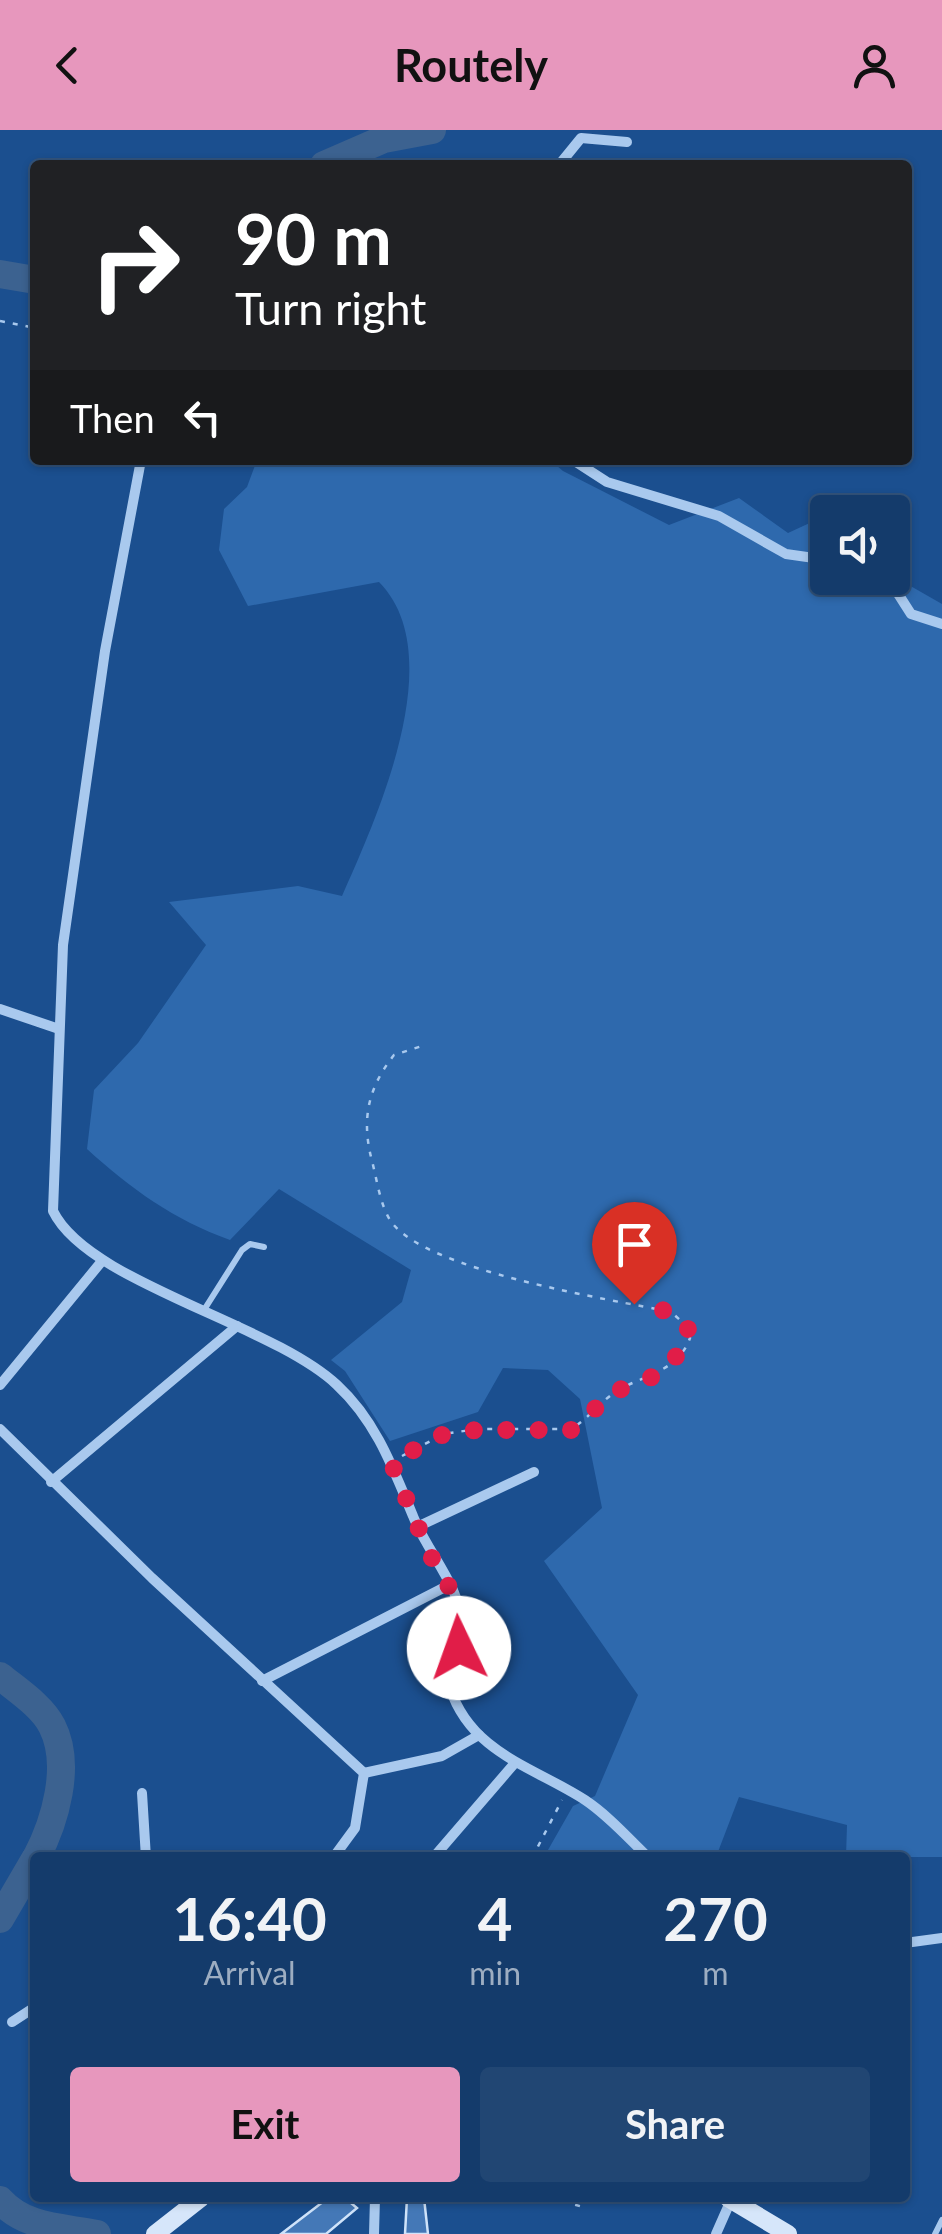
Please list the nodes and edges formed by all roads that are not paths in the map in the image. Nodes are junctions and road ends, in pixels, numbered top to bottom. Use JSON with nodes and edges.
{"nodes":[{"id":1,"x":626,"y":142,"type":"dead end"},
{"id":2,"x":562,"y":160,"type":"edge"},
{"id":3,"x":140,"y":465,"type":"edge"},
{"id":4,"x":581,"y":465,"type":"edge"},
{"id":5,"x":810,"y":557,"type":"edge"},
{"id":6,"x":899,"y":595,"type":"edge"},
{"id":7,"x":942,"y":624,"type":"edge"},
{"id":8,"x":0,"y":1010,"type":"edge"},
{"id":9,"x":59,"y":1028,"type":"junction"},
{"id":10,"x":264,"y":1247,"type":"dead end"},
{"id":11,"x":102,"y":1261,"type":"junction"},
{"id":12,"x":204,"y":1310,"type":"junction"},
{"id":13,"x":237,"y":1326,"type":"junction"},
{"id":14,"x":0,"y":1385,"type":"edge"},
{"id":15,"x":0,"y":1429,"type":"edge"},
{"id":16,"x":534,"y":1472,"type":"dead end"},
{"id":17,"x":51,"y":1482,"type":"junction"},
{"id":18,"x":417,"y":1527,"type":"junction"},
{"id":19,"x":450,"y":1584,"type":"junction"},
{"id":20,"x":262,"y":1681,"type":"junction"},
{"id":21,"x":479,"y":1735,"type":"junction"},
{"id":22,"x":514,"y":1764,"type":"junction"},
{"id":23,"x":364,"y":1773,"type":"junction"},
{"id":24,"x":142,"y":1793,"type":"dead end"},
{"id":25,"x":146,"y":1852,"type":"edge"},
{"id":26,"x":337,"y":1852,"type":"edge"},
{"id":27,"x":439,"y":1852,"type":"edge"},
{"id":28,"x":643,"y":1852,"type":"edge"},
{"id":29,"x":942,"y":1938,"type":"edge"},
{"id":30,"x":910,"y":1941,"type":"edge"},
{"id":31,"x":30,"y":2011,"type":"edge"},
{"id":32,"x":12,"y":2022,"type":"dead end"},
{"id":33,"x":191,"y":2202,"type":"edge"},
{"id":34,"x":375,"y":2202,"type":"edge"},
{"id":35,"x":728,"y":2202,"type":"edge"},
{"id":36,"x":736,"y":2202,"type":"edge"},
{"id":37,"x":942,"y":2220,"type":"edge"},
{"id":38,"x":155,"y":2234,"type":"edge"},
{"id":39,"x":374,"y":2234,"type":"edge"},
{"id":40,"x":716,"y":2234,"type":"edge"},
{"id":41,"x":788,"y":2234,"type":"edge"},
{"id":42,"x":935,"y":2234,"type":"edge"}],
"edges":[{"from":1,"to":2,"type":"street"},
{"from":3,"to":9,"type":"street"},
{"from":4,"to":5,"type":"street"},
{"from":6,"to":7,"type":"street"},
{"from":8,"to":9,"type":"street"},
{"from":9,"to":11,"type":"street"},
{"from":10,"to":12,"type":"lane"},
{"from":11,"to":12,"type":"street"},
{"from":11,"to":14,"type":"street"},
{"from":12,"to":13,"type":"street"},
{"from":13,"to":17,"type":"street"},
{"from":13,"to":18,"type":"street"},
{"from":15,"to":17,"type":"street"},
{"from":16,"to":18,"type":"street"},
{"from":17,"to":20,"type":"street"},
{"from":18,"to":19,"type":"street"},
{"from":19,"to":20,"type":"street"},
{"from":19,"to":21,"type":"street"},
{"from":20,"to":23,"type":"street"},
{"from":21,"to":22,"type":"street"},
{"from":21,"to":23,"type":"street"},
{"from":22,"to":27,"type":"street"},
{"from":22,"to":28,"type":"street"},
{"from":23,"to":26,"type":"street"},
{"from":24,"to":25,"type":"street"},
{"from":29,"to":30,"type":"street"},
{"from":31,"to":32,"type":"street"},
{"from":33,"to":38,"type":"street"},
{"from":34,"to":39,"type":"street"},
{"from":35,"to":40,"type":"street"},
{"from":36,"to":41,"type":"street"},
{"from":37,"to":42,"type":"lane"}]}
